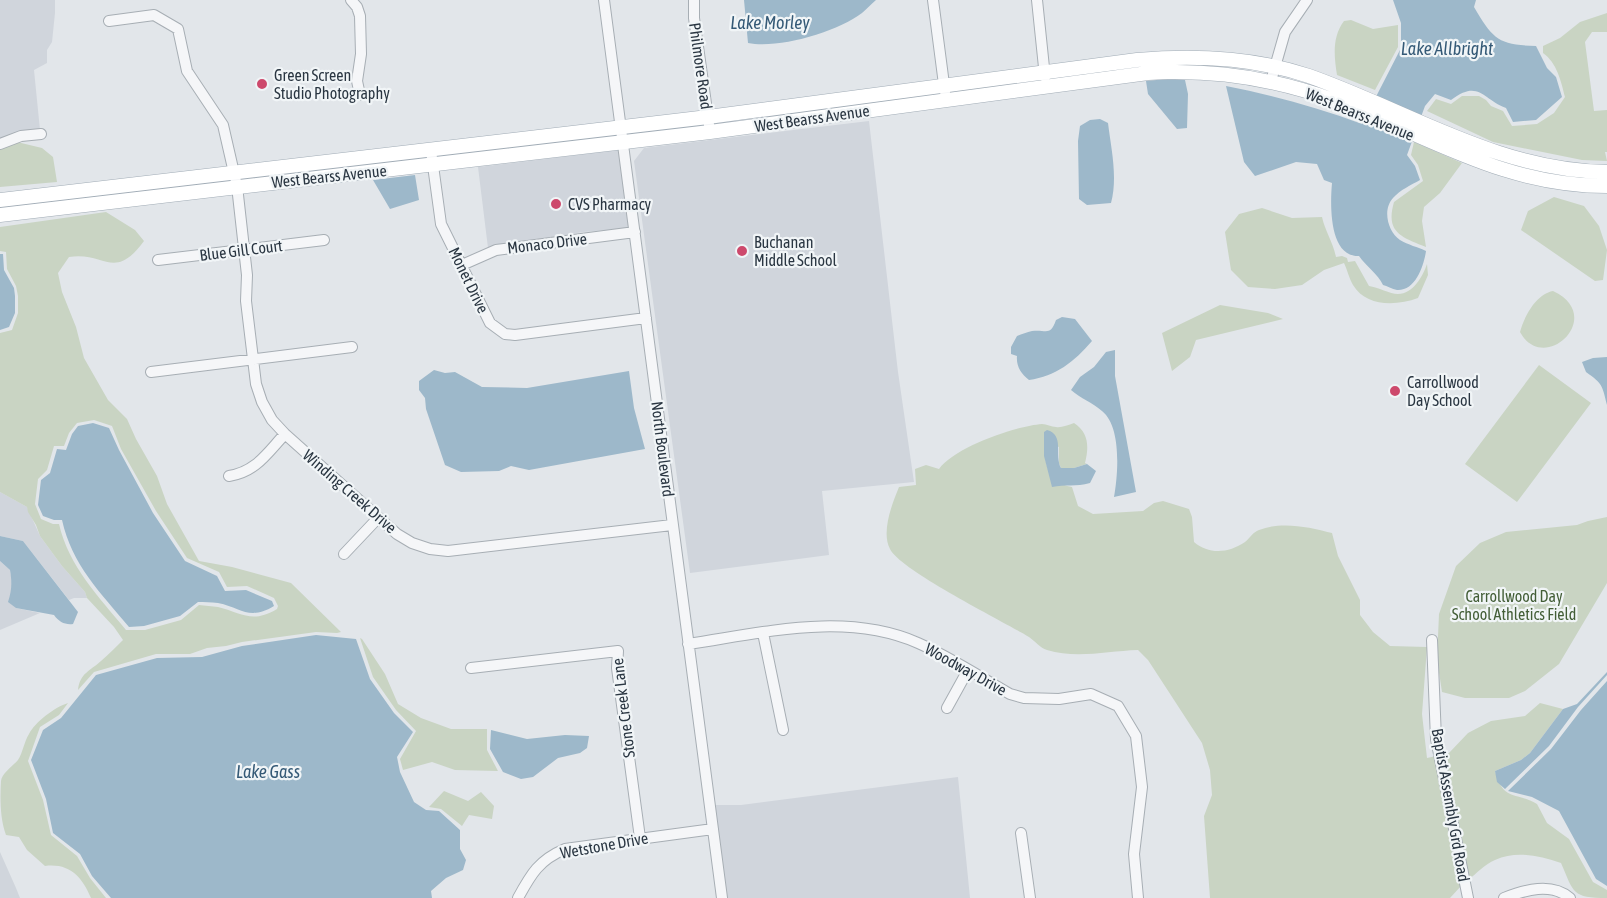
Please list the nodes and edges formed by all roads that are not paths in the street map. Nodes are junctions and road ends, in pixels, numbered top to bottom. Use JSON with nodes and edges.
{"nodes":[{"id":1,"x":351,"y":0,"type":"edge"},
{"id":2,"x":604,"y":0,"type":"edge"},
{"id":3,"x":694,"y":0,"type":"edge"},
{"id":4,"x":933,"y":0,"type":"edge"},
{"id":5,"x":1037,"y":0,"type":"edge"},
{"id":6,"x":1307,"y":0,"type":"edge"},
{"id":7,"x":109,"y":21,"type":"dead end"},
{"id":8,"x":1276,"y":67,"type":"junction"},
{"id":9,"x":1124,"y":69,"type":"junction"},
{"id":10,"x":1045,"y":80,"type":"junction"},
{"id":11,"x":1271,"y":81,"type":"junction"},
{"id":12,"x":945,"y":93,"type":"junction"},
{"id":13,"x":360,"y":95,"type":"dead end"},
{"id":14,"x":709,"y":124,"type":"junction"},
{"id":15,"x":1420,"y":130,"type":"junction"},
{"id":16,"x":41,"y":134,"type":"dead end"},
{"id":17,"x":620,"y":135,"type":"junction"},
{"id":18,"x":0,"y":144,"type":"edge"},
{"id":19,"x":431,"y":150,"type":"junction"},
{"id":20,"x":1509,"y":157,"type":"junction"},
{"id":21,"x":434,"y":165,"type":"junction"},
{"id":22,"x":1505,"y":171,"type":"junction"},
{"id":23,"x":1607,"y":172,"type":"edge"},
{"id":24,"x":235,"y":179,"type":"junction"},
{"id":25,"x":1607,"y":186,"type":"edge"},
{"id":26,"x":0,"y":200,"type":"edge"},
{"id":27,"x":0,"y":215,"type":"edge"},
{"id":28,"x":635,"y":232,"type":"junction"},
{"id":29,"x":324,"y":240,"type":"dead end"},
{"id":30,"x":244,"y":249,"type":"junction"},
{"id":31,"x":158,"y":260,"type":"dead end"},
{"id":32,"x":462,"y":265,"type":"junction"},
{"id":33,"x":646,"y":318,"type":"junction"},
{"id":34,"x":352,"y":347,"type":"dead end"},
{"id":35,"x":253,"y":359,"type":"junction"},
{"id":36,"x":151,"y":372,"type":"dead end"},
{"id":37,"x":285,"y":434,"type":"junction"},
{"id":38,"x":229,"y":476,"type":"dead end"},
{"id":39,"x":378,"y":518,"type":"junction"},
{"id":40,"x":672,"y":525,"type":"junction"},
{"id":41,"x":344,"y":554,"type":"dead end"},
{"id":42,"x":763,"y":633,"type":"junction"},
{"id":43,"x":1432,"y":640,"type":"dead end"},
{"id":44,"x":688,"y":644,"type":"junction"},
{"id":45,"x":471,"y":668,"type":"dead end"},
{"id":46,"x":968,"y":670,"type":"junction"},
{"id":47,"x":947,"y":708,"type":"dead end"},
{"id":48,"x":783,"y":730,"type":"dead end"},
{"id":49,"x":712,"y":829,"type":"junction"},
{"id":50,"x":1021,"y":832,"type":"dead end"},
{"id":51,"x":640,"y":838,"type":"junction"},
{"id":52,"x":518,"y":898,"type":"edge"},
{"id":53,"x":722,"y":898,"type":"edge"},
{"id":54,"x":1030,"y":898,"type":"edge"},
{"id":55,"x":1138,"y":898,"type":"edge"},
{"id":56,"x":1468,"y":898,"type":"edge"},
{"id":57,"x":1504,"y":898,"type":"edge"},
{"id":58,"x":1570,"y":898,"type":"edge"}],
"edges":[{"from":1,"to":13,"type":"street"},
{"from":2,"to":17,"type":"street","name":"North Boulevard"},
{"from":3,"to":14,"type":"street","name":"Philmore Road"},
{"from":4,"to":12,"type":"street"},
{"from":5,"to":10,"type":"street"},
{"from":6,"to":8,"type":"street"},
{"from":7,"to":24,"type":"street","name":"Winding Creek Drive"},
{"from":8,"to":9,"type":"main road","name":"West Bearss Avenue"},
{"from":8,"to":11,"type":"street"},
{"from":8,"to":15,"type":"main road","name":"West Bearss Avenue"},
{"from":9,"to":10,"type":"main road","name":"West Bearss Avenue"},
{"from":9,"to":11,"type":"main road","name":"West Bearss Avenue"},
{"from":10,"to":12,"type":"main road","name":"West Bearss Avenue"},
{"from":11,"to":15,"type":"main road","name":"West Bearss Avenue"},
{"from":12,"to":14,"type":"main road","name":"West Bearss Avenue"},
{"from":14,"to":17,"type":"main road","name":"West Bearss Avenue"},
{"from":15,"to":20,"type":"main road","name":"West Bearss Avenue"},
{"from":15,"to":22,"type":"main road","name":"West Bearss Avenue"},
{"from":16,"to":18,"type":"street"},
{"from":17,"to":19,"type":"main road","name":"West Bearss Avenue"},
{"from":17,"to":21,"type":"main road","name":"West Bearss Avenue"},
{"from":17,"to":28,"type":"street","name":"North Boulevard"},
{"from":19,"to":21,"type":"street","name":"Monet Drive"},
{"from":19,"to":24,"type":"main road","name":"West Bearss Avenue"},
{"from":20,"to":22,"type":"street"},
{"from":20,"to":23,"type":"main road","name":"West Bearss Avenue"},
{"from":21,"to":24,"type":"main road","name":"West Bearss Avenue"},
{"from":21,"to":32,"type":"street","name":"Monet Drive"},
{"from":22,"to":25,"type":"main road","name":"West Bearss Avenue"},
{"from":24,"to":26,"type":"main road","name":"West Bearss Avenue"},
{"from":24,"to":27,"type":"main road","name":"West Bearss Avenue"},
{"from":24,"to":30,"type":"street","name":"Winding Creek Drive"},
{"from":28,"to":32,"type":"street","name":"Monaco Drive"},
{"from":28,"to":33,"type":"street","name":"North Boulevard"},
{"from":29,"to":30,"type":"street","name":"Blue Gill Court"},
{"from":30,"to":31,"type":"street","name":"Blue Gill Court"},
{"from":30,"to":35,"type":"street","name":"Winding Creek Drive"},
{"from":32,"to":33,"type":"street","name":"Monet Drive"},
{"from":33,"to":40,"type":"street","name":"North Boulevard"},
{"from":34,"to":35,"type":"street"},
{"from":35,"to":36,"type":"street"},
{"from":35,"to":37,"type":"street","name":"Winding Creek Drive"},
{"from":37,"to":38,"type":"street"},
{"from":37,"to":39,"type":"street","name":"Winding Creek Drive"},
{"from":39,"to":40,"type":"street","name":"Winding Creek Drive"},
{"from":39,"to":41,"type":"street"},
{"from":40,"to":44,"type":"street","name":"North Boulevard"},
{"from":42,"to":44,"type":"street","name":"Woodway Drive"},
{"from":42,"to":46,"type":"street","name":"Woodway Drive"},
{"from":42,"to":48,"type":"street"},
{"from":43,"to":56,"type":"street","name":"Baptist Assembly Grd Road"},
{"from":44,"to":49,"type":"street","name":"North Boulevard"},
{"from":45,"to":51,"type":"street","name":"Stone Creek Lane"},
{"from":46,"to":47,"type":"street"},
{"from":46,"to":55,"type":"street","name":"Woodway Drive"},
{"from":49,"to":51,"type":"street","name":"Wetstone Drive"},
{"from":49,"to":53,"type":"street","name":"North Boulevard"},
{"from":50,"to":54,"type":"street"},
{"from":51,"to":52,"type":"street","name":"Wetstone Drive"},
{"from":57,"to":58,"type":"street"}]}
